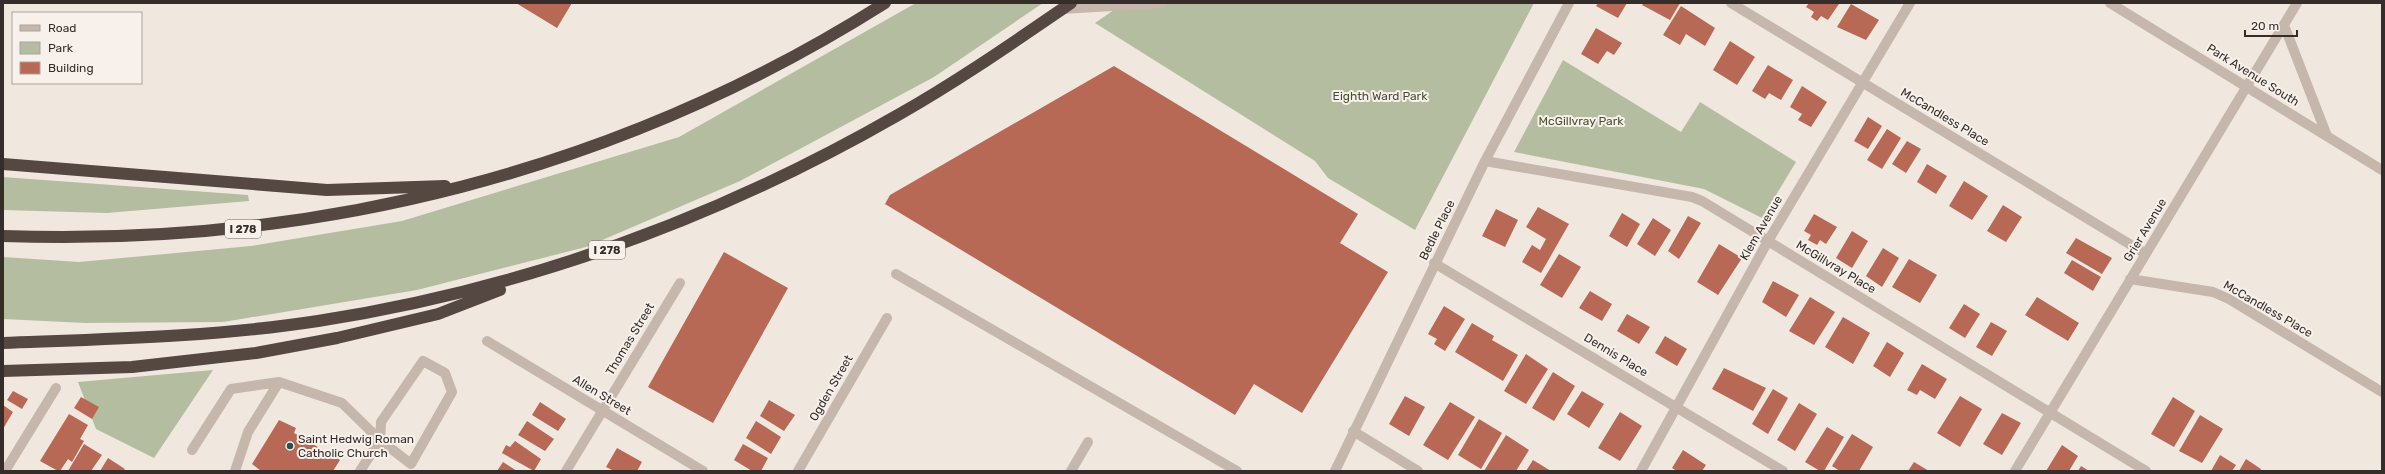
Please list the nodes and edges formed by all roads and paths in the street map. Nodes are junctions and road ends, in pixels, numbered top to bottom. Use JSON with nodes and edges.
{"nodes":[{"id":1,"x":1163,"y":3,"type":"edge"},
{"id":2,"x":1569,"y":3,"type":"edge"},
{"id":3,"x":1731,"y":3,"type":"edge"},
{"id":4,"x":1910,"y":3,"type":"edge"},
{"id":5,"x":2110,"y":3,"type":"edge"},
{"id":6,"x":2297,"y":3,"type":"edge"},
{"id":7,"x":883,"y":4,"type":"edge"},
{"id":8,"x":1067,"y":6,"type":"edge"},
{"id":9,"x":2284,"y":25,"type":"junction"},
{"id":10,"x":1862,"y":83,"type":"junction"},
{"id":11,"x":2246,"y":87,"type":"junction"},
{"id":12,"x":2327,"y":136,"type":"junction"},
{"id":13,"x":1485,"y":161,"type":"junction"},
{"id":14,"x":3,"y":164,"type":"edge"},
{"id":15,"x":2382,"y":170,"type":"edge"},
{"id":16,"x":470,"y":184,"type":"junction"},
{"id":17,"x":6,"y":236,"type":"edge"},
{"id":18,"x":1768,"y":241,"type":"junction"},
{"id":19,"x":2146,"y":254,"type":"junction"},
{"id":20,"x":1434,"y":263,"type":"junction"},
{"id":21,"x":563,"y":266,"type":"junction"},
{"id":22,"x":896,"y":274,"type":"dead end"},
{"id":23,"x":2130,"y":279,"type":"junction"},
{"id":24,"x":680,"y":283,"type":"dead end"},
{"id":25,"x":887,"y":318,"type":"dead end"},
{"id":26,"x":3,"y":336,"type":"edge"},
{"id":27,"x":89,"y":340,"type":"junction"},
{"id":28,"x":487,"y":341,"type":"dead end"},
{"id":29,"x":3,"y":344,"type":"edge"},
{"id":30,"x":3,"y":371,"type":"edge"},
{"id":31,"x":279,"y":382,"type":"junction"},
{"id":32,"x":56,"y":388,"type":"dead end"},
{"id":33,"x":2382,"y":392,"type":"edge"},
{"id":34,"x":1677,"y":406,"type":"junction"},
{"id":35,"x":603,"y":410,"type":"junction"},
{"id":36,"x":2049,"y":412,"type":"junction"},
{"id":37,"x":1353,"y":431,"type":"junction"},
{"id":38,"x":380,"y":440,"type":"junction"},
{"id":39,"x":1088,"y":442,"type":"dead end"},
{"id":40,"x":192,"y":450,"type":"dead end"},
{"id":41,"x":409,"y":468,"type":"edge"},
{"id":42,"x":5,"y":471,"type":"edge"},
{"id":43,"x":235,"y":471,"type":"edge"},
{"id":44,"x":360,"y":471,"type":"edge"},
{"id":45,"x":566,"y":471,"type":"edge"},
{"id":46,"x":703,"y":471,"type":"edge"},
{"id":47,"x":798,"y":471,"type":"edge"},
{"id":48,"x":1071,"y":471,"type":"edge"},
{"id":49,"x":1237,"y":471,"type":"edge"},
{"id":50,"x":1335,"y":471,"type":"edge"},
{"id":51,"x":1418,"y":471,"type":"edge"},
{"id":52,"x":1641,"y":471,"type":"edge"},
{"id":53,"x":1783,"y":471,"type":"edge"},
{"id":54,"x":2015,"y":471,"type":"edge"},
{"id":55,"x":2146,"y":471,"type":"edge"}],
"edges":[{"from":1,"to":8,"type":"street"},
{"from":2,"to":13,"type":"street","name":"Bedle Place"},
{"from":3,"to":10,"type":"street","name":"McCandless Place"},
{"from":4,"to":10,"type":"street","name":"Klem Avenue"},
{"from":5,"to":11,"type":"street","name":"Park Avenue South"},
{"from":6,"to":9,"type":"street","name":"Grier Avenue"},
{"from":7,"to":16,"type":"highway","number":"I 278"},
{"from":8,"to":21,"type":"highway","number":"I 278"},
{"from":9,"to":11,"type":"street","name":"Grier Avenue"},
{"from":9,"to":12,"type":"street"},
{"from":10,"to":18,"type":"street","name":"Klem Avenue"},
{"from":10,"to":19,"type":"street","name":"McCandless Place"},
{"from":11,"to":12,"type":"street","name":"Park Avenue South"},
{"from":11,"to":19,"type":"street","name":"Grier Avenue"},
{"from":12,"to":15,"type":"street","name":"Park Avenue South"},
{"from":13,"to":18,"type":"street","name":"McGillvray Place"},
{"from":13,"to":20,"type":"street","name":"Bedle Place"},
{"from":14,"to":16,"type":"highway"},
{"from":16,"to":17,"type":"highway","number":"I 278"},
{"from":18,"to":34,"type":"street","name":"Klem Avenue"},
{"from":18,"to":36,"type":"street","name":"McGillvray Place"},
{"from":19,"to":23,"type":"street","name":"Grier Avenue"},
{"from":20,"to":34,"type":"street","name":"Dennis Place"},
{"from":20,"to":37,"type":"street","name":"Bedle Place"},
{"from":21,"to":27,"type":"highway","number":"I 278"},
{"from":21,"to":30,"type":"highway"},
{"from":22,"to":49,"type":"street"},
{"from":23,"to":33,"type":"street","name":"McCandless Place"},
{"from":23,"to":36,"type":"street","name":"Grier Avenue"},
{"from":24,"to":35,"type":"street","name":"Thomas Street"},
{"from":25,"to":47,"type":"street","name":"Ogden Street"},
{"from":26,"to":27,"type":"highway","number":"I 278"},
{"from":27,"to":29,"type":"highway"},
{"from":28,"to":35,"type":"street","name":"Allen Street"},
{"from":31,"to":38,"type":"street"},
{"from":31,"to":40,"type":"street"},
{"from":31,"to":43,"type":"street"},
{"from":32,"to":42,"type":"street"},
{"from":34,"to":52,"type":"street","name":"Klem Avenue"},
{"from":34,"to":53,"type":"street","name":"Dennis Place"},
{"from":35,"to":45,"type":"street","name":"Thomas Street"},
{"from":35,"to":46,"type":"street","name":"Allen Street"},
{"from":36,"to":54,"type":"street","name":"Grier Avenue"},
{"from":36,"to":55,"type":"street","name":"McGillvray Place"},
{"from":37,"to":50,"type":"street","name":"Bedle Place"},
{"from":37,"to":51,"type":"street"},
{"from":38,"to":41,"type":"street"},
{"from":38,"to":41,"type":"street"},
{"from":38,"to":44,"type":"street"},
{"from":39,"to":48,"type":"street"}]}
